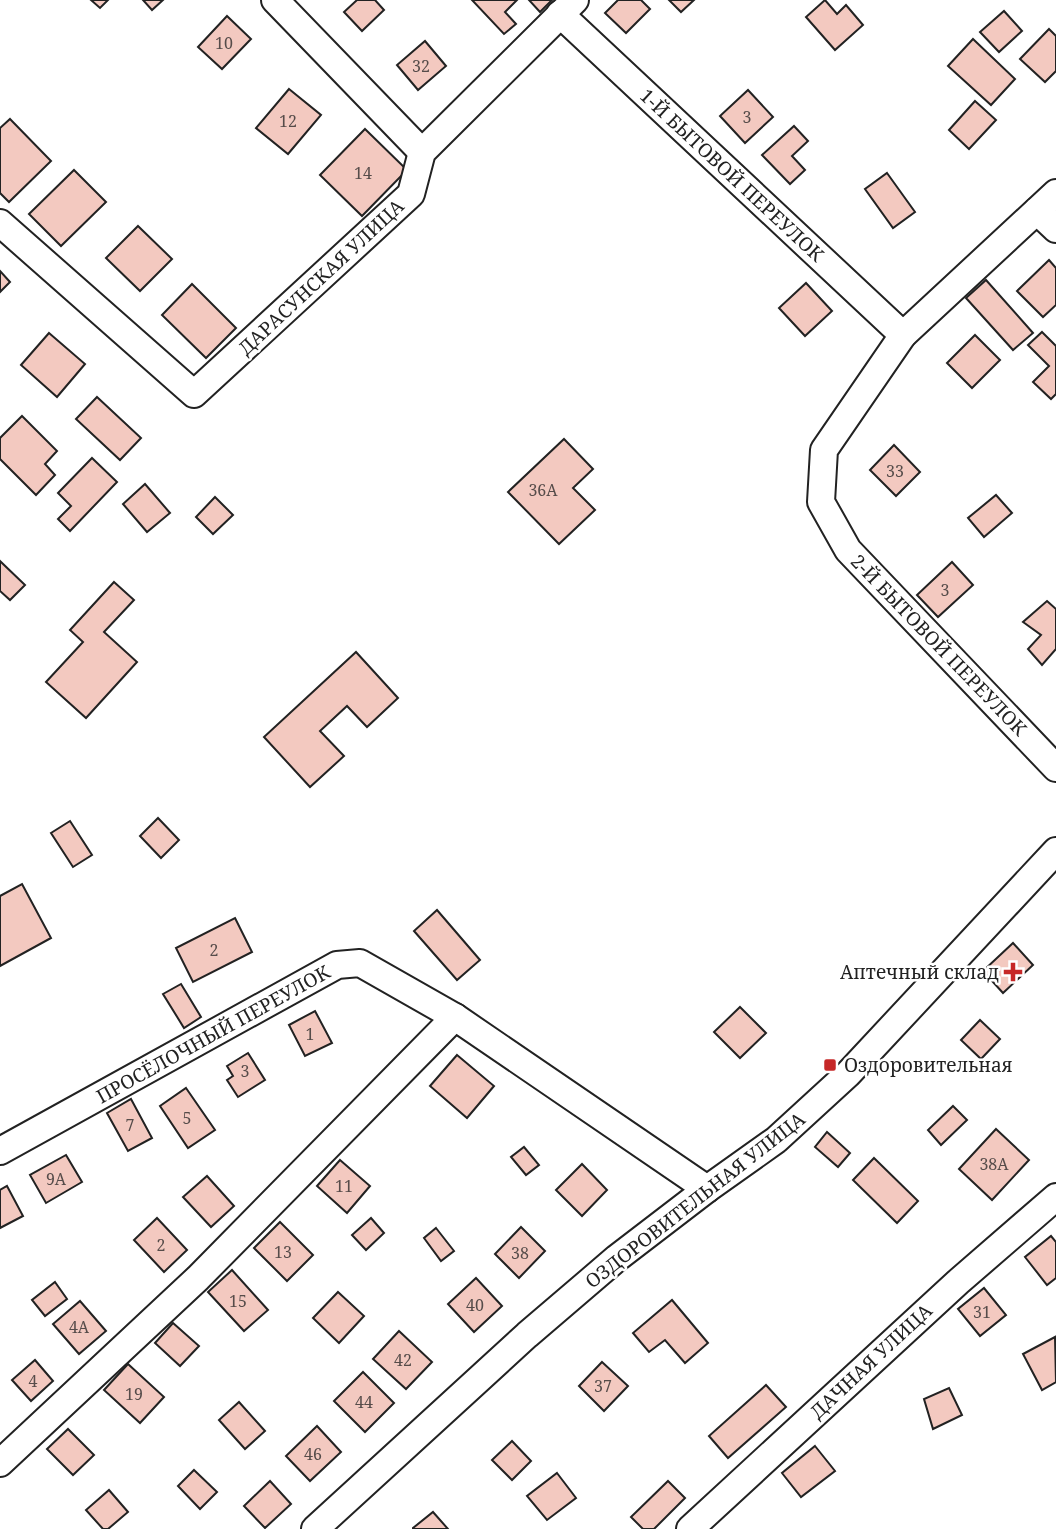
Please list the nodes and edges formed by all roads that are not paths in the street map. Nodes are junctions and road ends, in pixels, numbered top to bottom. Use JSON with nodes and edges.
{"nodes":[{"id":1,"x":275,"y":0,"type":"edge"},
{"id":2,"x":568,"y":7,"type":"edge"},
{"id":3,"x":422,"y":152,"type":"junction"},
{"id":4,"x":1047,"y":202,"type":"edge"},
{"id":5,"x":0,"y":223,"type":"edge"},
{"id":6,"x":1056,"y":229,"type":"edge"},
{"id":7,"x":903,"y":335,"type":"junction"},
{"id":8,"x":1056,"y":768,"type":"edge"},
{"id":9,"x":1056,"y":851,"type":"edge"},
{"id":10,"x":455,"y":1017,"type":"junction"},
{"id":11,"x":0,"y":1151,"type":"edge"},
{"id":12,"x":707,"y":1189,"type":"junction"},
{"id":13,"x":1056,"y":1197,"type":"edge"},
{"id":14,"x":0,"y":1463,"type":"edge"},
{"id":15,"x":315,"y":1529,"type":"edge"},
{"id":16,"x":690,"y":1529,"type":"edge"}],
"edges":[{"from":1,"to":3,"type":"street"},
{"from":2,"to":3,"type":"street"},
{"from":2,"to":7,"type":"street","name":"1-Й БЫТОВОЙ ПЕРЕУЛОК"},
{"from":3,"to":5,"type":"street","name":"ДАРАСУНСКАЯ УЛИЦА"},
{"from":4,"to":6,"type":"street"},
{"from":4,"to":7,"type":"street","name":"2-Й БЫТОВОЙ ПЕРЕУЛОК"},
{"from":7,"to":8,"type":"street","name":"2-Й БЫТОВОЙ ПЕРЕУЛОК"},
{"from":9,"to":12,"type":"street","name":"ОЗДОРОВИТЕЛЬНАЯ УЛИЦА"},
{"from":10,"to":11,"type":"street","name":"ПРОСЁЛОЧНЫЙ ПЕРЕУЛОК"},
{"from":10,"to":12,"type":"street","name":"ПРОСЁЛОЧНЫЙ ПЕРЕУЛОК"},
{"from":10,"to":14,"type":"street"},
{"from":12,"to":15,"type":"street","name":"ОЗДОРОВИТЕЛЬНАЯ УЛИЦА"},
{"from":13,"to":16,"type":"street","name":"ДАЧНАЯ УЛИЦА"}]}
